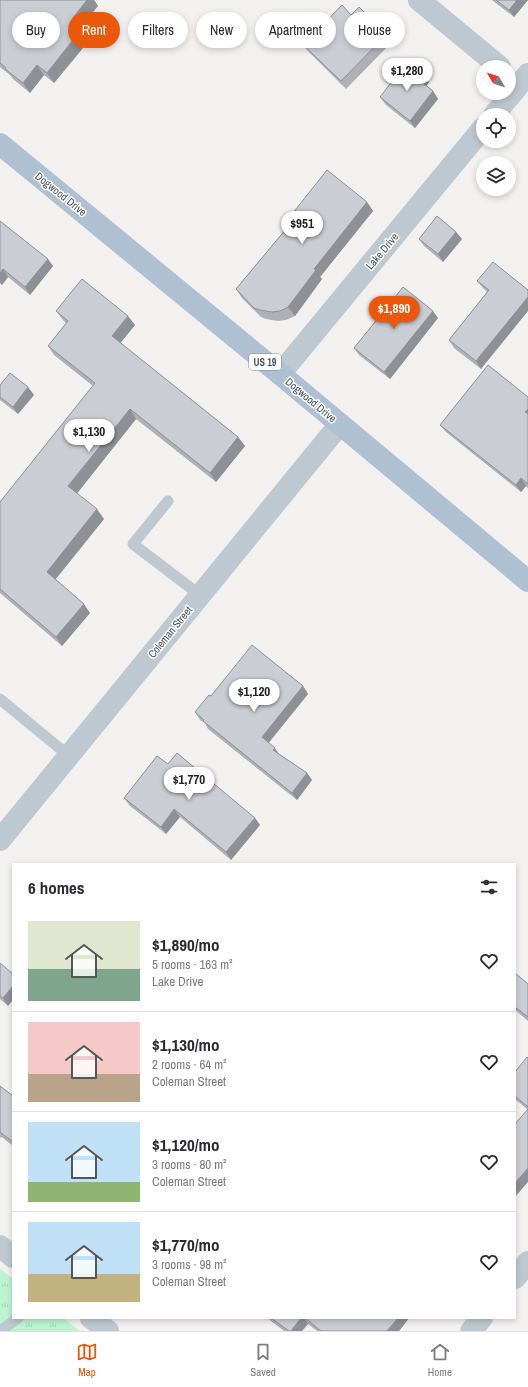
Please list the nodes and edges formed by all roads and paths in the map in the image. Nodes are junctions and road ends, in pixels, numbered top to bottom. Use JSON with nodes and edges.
{"nodes":[{"id":1,"x":419,"y":0,"type":"edge"},
{"id":2,"x":492,"y":60,"type":"edge"},
{"id":3,"x":521,"y":80,"type":"edge"},
{"id":4,"x":499,"y":108,"type":"edge"},
{"id":5,"x":476,"y":136,"type":"edge"},
{"id":6,"x":0,"y":144,"type":"edge"},
{"id":7,"x":280,"y":374,"type":"junction"},
{"id":8,"x":340,"y":424,"type":"junction"},
{"id":9,"x":168,"y":501,"type":"dead end"},
{"id":10,"x":528,"y":581,"type":"edge"},
{"id":11,"x":200,"y":596,"type":"junction"},
{"id":12,"x":0,"y":699,"type":"edge"},
{"id":13,"x":69,"y":756,"type":"junction"},
{"id":14,"x":0,"y":840,"type":"edge"},
{"id":15,"x":0,"y":1246,"type":"edge"},
{"id":16,"x":12,"y":1256,"type":"edge"},
{"id":17,"x":528,"y":1262,"type":"edge"},
{"id":18,"x":516,"y":1277,"type":"edge"},
{"id":19,"x":17,"y":1319,"type":"edge"},
{"id":20,"x":92,"y":1319,"type":"edge"},
{"id":21,"x":481,"y":1319,"type":"edge"},
{"id":22,"x":0,"y":1331,"type":"edge"},
{"id":23,"x":108,"y":1331,"type":"edge"},
{"id":24,"x":471,"y":1331,"type":"edge"}],
"edges":[{"from":1,"to":2,"type":"street"},
{"from":3,"to":4,"type":"street"},
{"from":5,"to":7,"type":"street","name":"Lake Drive"},
{"from":6,"to":7,"type":"main road","name":"Dogwood Drive","number":"US 19"},
{"from":7,"to":8,"type":"main road","name":"Dogwood Drive","number":"US 19"},
{"from":8,"to":10,"type":"main road","name":"Dogwood Drive","number":"US 19"},
{"from":8,"to":11,"type":"street","name":"Coleman Street"},
{"from":9,"to":11,"type":"lane"},
{"from":11,"to":13,"type":"street","name":"Coleman Street"},
{"from":12,"to":13,"type":"lane"},
{"from":13,"to":14,"type":"street","name":"Coleman Street"},
{"from":15,"to":16,"type":"street"},
{"from":17,"to":18,"type":"street"},
{"from":19,"to":22,"type":"lane"},
{"from":20,"to":23,"type":"street"},
{"from":21,"to":24,"type":"street"}]}
